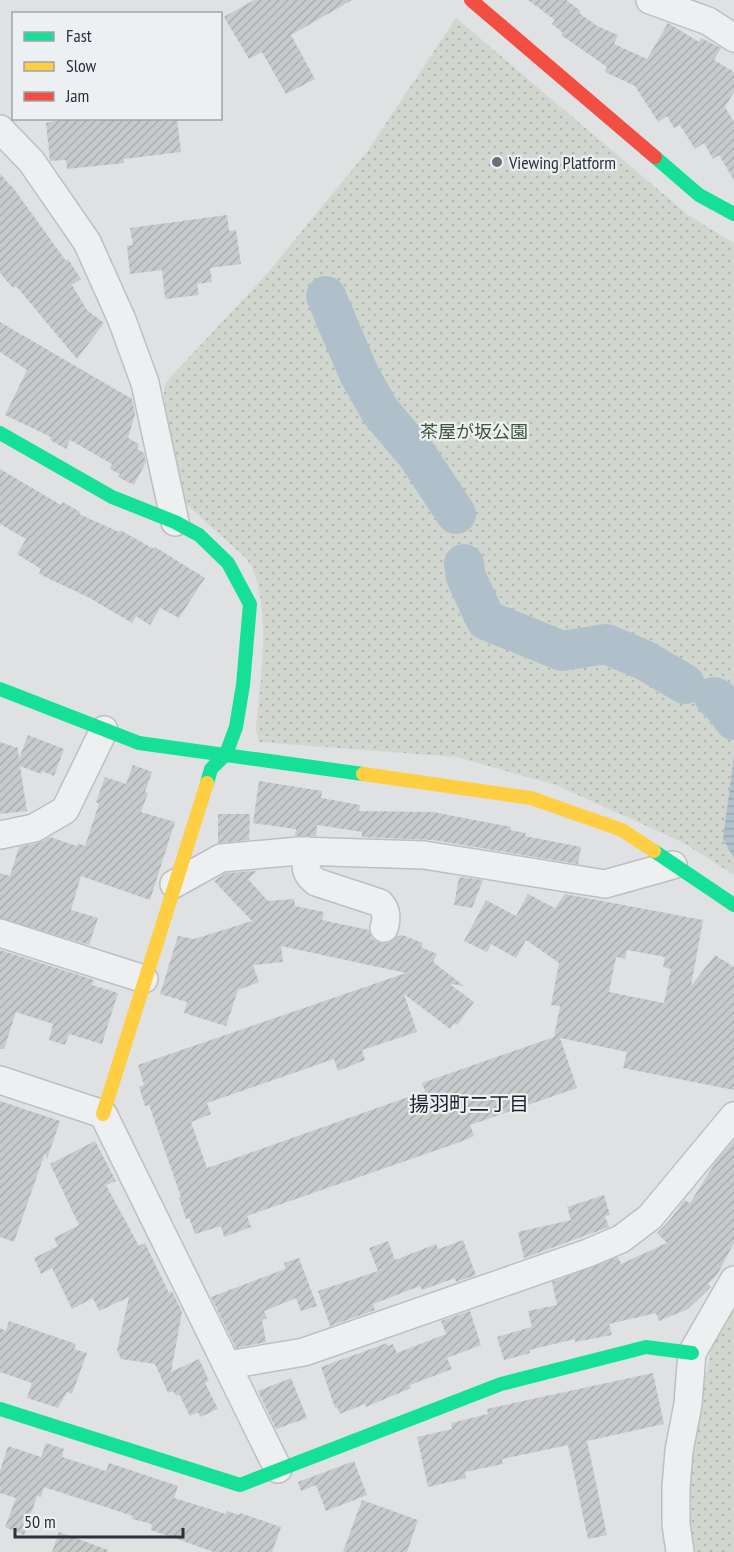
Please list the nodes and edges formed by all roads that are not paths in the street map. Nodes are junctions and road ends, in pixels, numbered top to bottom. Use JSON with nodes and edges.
{"nodes":[{"id":1,"x":471,"y":0,"type":"edge"},
{"id":2,"x":650,"y":0,"type":"edge"},
{"id":3,"x":734,"y":38,"type":"edge"},
{"id":4,"x":0,"y":129,"type":"edge"},
{"id":5,"x":734,"y":214,"type":"edge"},
{"id":6,"x":0,"y":433,"type":"edge"},
{"id":7,"x":175,"y":522,"type":"junction"},
{"id":8,"x":0,"y":689,"type":"edge"},
{"id":9,"x":104,"y":730,"type":"junction"},
{"id":10,"x":226,"y":754,"type":"junction"},
{"id":11,"x":0,"y":835,"type":"edge"},
{"id":12,"x":307,"y":851,"type":"junction"},
{"id":13,"x":674,"y":864,"type":"junction"},
{"id":14,"x":174,"y":885,"type":"junction"},
{"id":15,"x":734,"y":905,"type":"edge"},
{"id":16,"x":384,"y":928,"type":"dead end"},
{"id":17,"x":0,"y":933,"type":"edge"},
{"id":18,"x":144,"y":979,"type":"junction"},
{"id":19,"x":0,"y":1080,"type":"edge"},
{"id":20,"x":103,"y":1114,"type":"junction"},
{"id":21,"x":734,"y":1116,"type":"edge"},
{"id":22,"x":734,"y":1280,"type":"edge"},
{"id":23,"x":692,"y":1353,"type":"junction"},
{"id":24,"x":228,"y":1365,"type":"junction"},
{"id":25,"x":0,"y":1409,"type":"edge"},
{"id":26,"x":278,"y":1469,"type":"junction"},
{"id":27,"x":680,"y":1552,"type":"edge"}],
"edges":[{"from":1,"to":5,"type":"street"},
{"from":2,"to":3,"type":"street"},
{"from":4,"to":7,"type":"street"},
{"from":6,"to":7,"type":"street"},
{"from":7,"to":10,"type":"street"},
{"from":8,"to":9,"type":"street"},
{"from":9,"to":10,"type":"street"},
{"from":9,"to":11,"type":"street"},
{"from":10,"to":13,"type":"street"},
{"from":10,"to":14,"type":"street"},
{"from":12,"to":13,"type":"street"},
{"from":12,"to":14,"type":"street"},
{"from":12,"to":16,"type":"street"},
{"from":13,"to":15,"type":"street"},
{"from":14,"to":18,"type":"street"},
{"from":17,"to":18,"type":"street"},
{"from":18,"to":20,"type":"street"},
{"from":19,"to":20,"type":"street"},
{"from":20,"to":24,"type":"street"},
{"from":21,"to":24,"type":"street"},
{"from":22,"to":23,"type":"street"},
{"from":23,"to":26,"type":"street"},
{"from":23,"to":27,"type":"street"},
{"from":24,"to":26,"type":"street"},
{"from":25,"to":26,"type":"street"}]}
